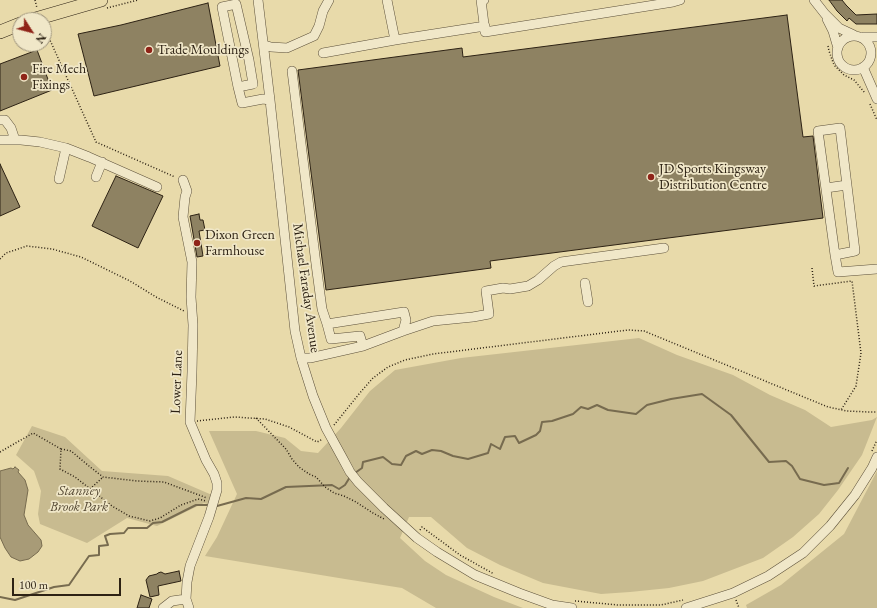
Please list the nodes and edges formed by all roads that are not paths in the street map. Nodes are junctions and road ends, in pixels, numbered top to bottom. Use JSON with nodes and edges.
{"nodes":[{"id":1,"x":101,"y":0,"type":"edge"},
{"id":2,"x":258,"y":0,"type":"edge"},
{"id":3,"x":329,"y":0,"type":"edge"},
{"id":4,"x":387,"y":0,"type":"edge"},
{"id":5,"x":484,"y":0,"type":"edge"},
{"id":6,"x":680,"y":0,"type":"edge"},
{"id":7,"x":814,"y":0,"type":"edge"},
{"id":8,"x":48,"y":12,"type":"edge"},
{"id":9,"x":825,"y":14,"type":"junction"},
{"id":10,"x":484,"y":26,"type":"junction"},
{"id":11,"x":12,"y":27,"type":"edge"},
{"id":12,"x":0,"y":32,"type":"edge"},
{"id":13,"x":858,"y":36,"type":"junction"},
{"id":14,"x":877,"y":37,"type":"edge"},
{"id":15,"x":395,"y":40,"type":"junction"},
{"id":16,"x":264,"y":45,"type":"junction"},
{"id":17,"x":877,"y":45,"type":"edge"},
{"id":18,"x":838,"y":48,"type":"junction"},
{"id":19,"x":323,"y":53,"type":"dead end"},
{"id":20,"x":872,"y":54,"type":"junction"},
{"id":21,"x":863,"y":67,"type":"junction"},
{"id":22,"x":292,"y":70,"type":"dead end"},
{"id":23,"x":238,"y":87,"type":"junction"},
{"id":24,"x":872,"y":99,"type":"edge"},
{"id":25,"x":270,"y":100,"type":"junction"},
{"id":26,"x":0,"y":120,"type":"edge"},
{"id":27,"x":0,"y":140,"type":"edge"},
{"id":28,"x":15,"y":140,"type":"junction"},
{"id":29,"x":66,"y":148,"type":"junction"},
{"id":30,"x":102,"y":162,"type":"junction"},
{"id":31,"x":96,"y":177,"type":"dead end"},
{"id":32,"x":59,"y":179,"type":"dead end"},
{"id":33,"x":183,"y":180,"type":"road end"},
{"id":34,"x":847,"y":185,"type":"junction"},
{"id":35,"x":157,"y":187,"type":"dead end"},
{"id":36,"x":826,"y":188,"type":"junction"},
{"id":37,"x":664,"y":248,"type":"dead end"},
{"id":38,"x":835,"y":255,"type":"junction"},
{"id":39,"x":877,"y":269,"type":"edge"},
{"id":40,"x":585,"y":283,"type":"dead end"},
{"id":41,"x":588,"y":302,"type":"dead end"},
{"id":42,"x":327,"y":324,"type":"junction"},
{"id":43,"x":403,"y":331,"type":"junction"},
{"id":44,"x":362,"y":346,"type":"junction"},
{"id":45,"x":301,"y":358,"type":"junction"},
{"id":46,"x":873,"y":456,"type":"edge"},
{"id":47,"x":187,"y":604,"type":"edge"},
{"id":48,"x":573,"y":604,"type":"edge"},
{"id":49,"x":685,"y":604,"type":"edge"},
{"id":50,"x":163,"y":608,"type":"edge"}],
"edges":[{"from":1,"to":8,"type":"highway"},
{"from":2,"to":16,"type":"street","name":"Michael Faraday Avenue"},
{"from":3,"to":16,"type":"street"},
{"from":4,"to":15,"type":"street"},
{"from":5,"to":10,"type":"street"},
{"from":6,"to":10,"type":"street"},
{"from":7,"to":9,"type":"street"},
{"from":9,"to":13,"type":"street"},
{"from":9,"to":18,"type":"street"},
{"from":10,"to":15,"type":"street"},
{"from":11,"to":12,"type":"highway"},
{"from":13,"to":14,"type":"street"},
{"from":13,"to":18,"type":"street"},
{"from":13,"to":20,"type":"street"},
{"from":15,"to":19,"type":"street"},
{"from":16,"to":25,"type":"street","name":"Michael Faraday Avenue"},
{"from":17,"to":20,"type":"street"},
{"from":18,"to":21,"type":"street"},
{"from":20,"to":21,"type":"street"},
{"from":21,"to":24,"type":"street"},
{"from":22,"to":42,"type":"street"},
{"from":23,"to":23,"type":"street"},
{"from":23,"to":25,"type":"street"},
{"from":25,"to":45,"type":"street","name":"Michael Faraday Avenue"},
{"from":26,"to":28,"type":"street"},
{"from":27,"to":28,"type":"street"},
{"from":28,"to":29,"type":"street"},
{"from":29,"to":30,"type":"street"},
{"from":29,"to":32,"type":"street"},
{"from":30,"to":31,"type":"street"},
{"from":30,"to":35,"type":"street"},
{"from":33,"to":47,"type":"street","name":"Lower Lane"},
{"from":34,"to":36,"type":"street"},
{"from":34,"to":36,"type":"street"},
{"from":34,"to":38,"type":"street"},
{"from":36,"to":38,"type":"street"},
{"from":37,"to":43,"type":"street"},
{"from":38,"to":39,"type":"street"},
{"from":40,"to":41,"type":"street"},
{"from":42,"to":43,"type":"street"},
{"from":42,"to":44,"type":"street"},
{"from":43,"to":44,"type":"street"},
{"from":44,"to":45,"type":"street"},
{"from":45,"to":48,"type":"street","name":"Michael Faraday Avenue"},
{"from":46,"to":49,"type":"street"},
{"from":47,"to":50,"type":"street"}]}
